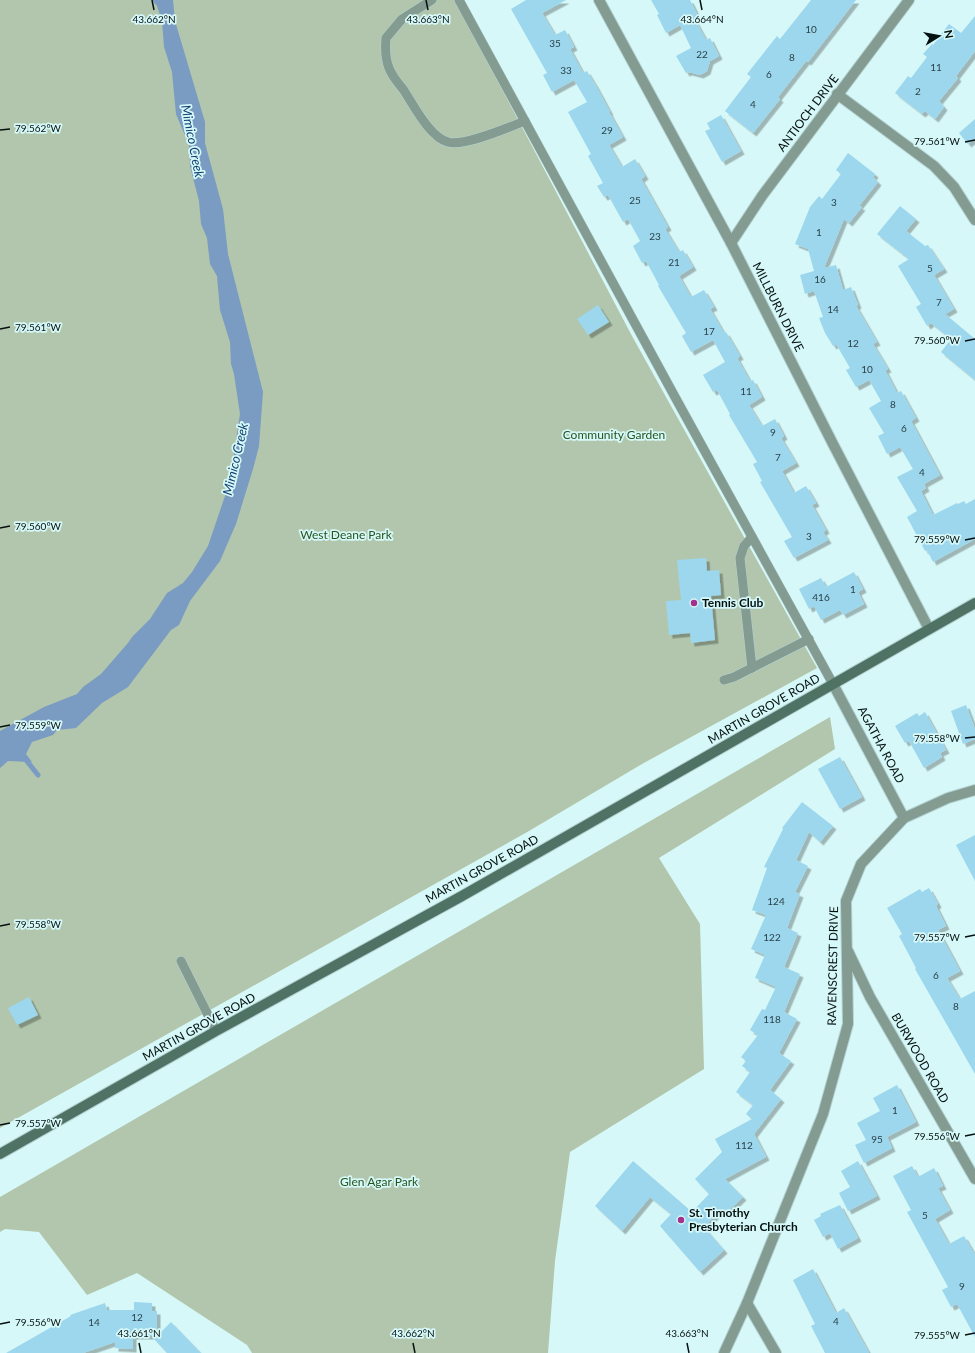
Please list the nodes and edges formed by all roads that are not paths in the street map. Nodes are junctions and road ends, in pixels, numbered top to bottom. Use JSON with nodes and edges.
{"nodes":[{"id":1,"x":432,"y":0,"type":"edge"},
{"id":2,"x":459,"y":0,"type":"edge"},
{"id":3,"x":599,"y":0,"type":"edge"},
{"id":4,"x":909,"y":0,"type":"edge"},
{"id":5,"x":837,"y":94,"type":"junction"},
{"id":6,"x":525,"y":121,"type":"junction"},
{"id":7,"x":975,"y":220,"type":"edge"},
{"id":8,"x":731,"y":243,"type":"junction"},
{"id":9,"x":752,"y":537,"type":"junction"},
{"id":10,"x":975,"y":603,"type":"edge"},
{"id":11,"x":929,"y":629,"type":"junction"},
{"id":12,"x":809,"y":639,"type":"junction"},
{"id":13,"x":752,"y":668,"type":"junction"},
{"id":14,"x":724,"y":680,"type":"dead end"},
{"id":15,"x":833,"y":684,"type":"junction"},
{"id":16,"x":975,"y":790,"type":"edge"},
{"id":17,"x":904,"y":818,"type":"junction"},
{"id":18,"x":846,"y":947,"type":"junction"},
{"id":19,"x":181,"y":961,"type":"dead end"},
{"id":20,"x":216,"y":1031,"type":"junction"},
{"id":21,"x":0,"y":1154,"type":"edge"},
{"id":22,"x":975,"y":1179,"type":"edge"},
{"id":23,"x":747,"y":1303,"type":"junction"},
{"id":24,"x":724,"y":1353,"type":"edge"},
{"id":25,"x":776,"y":1353,"type":"edge"}],
"edges":[{"from":1,"to":6,"type":"lane"},
{"from":2,"to":6,"type":"lane"},
{"from":3,"to":8,"type":"street","name":"MILLBURN DRIVE"},
{"from":4,"to":5,"type":"street","name":"ANTIOCH DRIVE"},
{"from":5,"to":7,"type":"street"},
{"from":5,"to":8,"type":"street","name":"ANTIOCH DRIVE"},
{"from":6,"to":9,"type":"lane"},
{"from":8,"to":11,"type":"street","name":"MILLBURN DRIVE"},
{"from":9,"to":12,"type":"lane"},
{"from":9,"to":13,"type":"lane"},
{"from":10,"to":11,"type":"main road","name":"MARTIN GROVE ROAD"},
{"from":11,"to":15,"type":"main road","name":"MARTIN GROVE ROAD"},
{"from":12,"to":13,"type":"lane"},
{"from":12,"to":15,"type":"lane"},
{"from":13,"to":14,"type":"lane"},
{"from":15,"to":17,"type":"street","name":"AGATHA ROAD"},
{"from":15,"to":20,"type":"main road","name":"MARTIN GROVE ROAD"},
{"from":16,"to":17,"type":"street"},
{"from":17,"to":18,"type":"street","name":"RAVENSCREST DRIVE"},
{"from":18,"to":22,"type":"street","name":"BURWOOD ROAD"},
{"from":18,"to":23,"type":"street","name":"RAVENSCREST DRIVE"},
{"from":19,"to":20,"type":"lane"},
{"from":20,"to":21,"type":"main road","name":"MARTIN GROVE ROAD"},
{"from":23,"to":24,"type":"street","name":"RAVENSCREST DRIVE"},
{"from":23,"to":25,"type":"street"}]}
